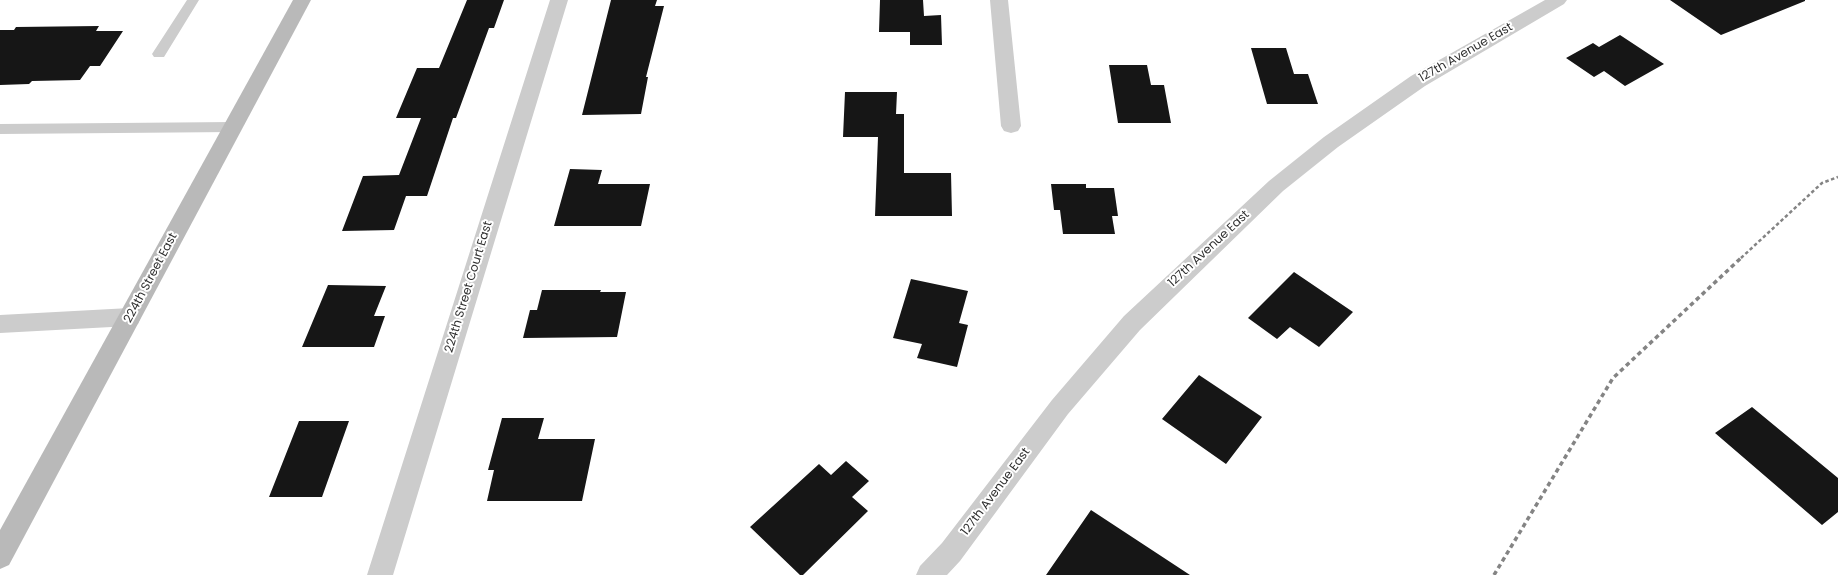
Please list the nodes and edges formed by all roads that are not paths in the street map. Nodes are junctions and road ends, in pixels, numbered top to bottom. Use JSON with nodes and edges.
{"nodes":[{"id":1,"x":193,"y":0,"type":"edge"},
{"id":2,"x":302,"y":0,"type":"edge"},
{"id":3,"x":558,"y":0,"type":"edge"},
{"id":4,"x":999,"y":0,"type":"edge"},
{"id":5,"x":1558,"y":0,"type":"edge"},
{"id":6,"x":159,"y":54,"type":"dead end"},
{"id":7,"x":1011,"y":126,"type":"dead end"},
{"id":8,"x":233,"y":127,"type":"junction"},
{"id":9,"x":0,"y":129,"type":"edge"},
{"id":10,"x":130,"y":317,"type":"junction"},
{"id":11,"x":0,"y":324,"type":"edge"},
{"id":12,"x":0,"y":556,"type":"edge"},
{"id":13,"x":380,"y":575,"type":"edge"},
{"id":14,"x":929,"y":575,"type":"edge"}],
"edges":[{"from":1,"to":6,"type":"lane"},
{"from":2,"to":8,"type":"main road","name":"224th Street East"},
{"from":3,"to":13,"type":"street","name":"224th Street Court East"},
{"from":4,"to":7,"type":"street"},
{"from":5,"to":14,"type":"street","name":"127th Avenue East"},
{"from":8,"to":9,"type":"lane"},
{"from":8,"to":10,"type":"main road","name":"224th Street East"},
{"from":10,"to":11,"type":"street"},
{"from":10,"to":12,"type":"main road","name":"224th Street East"}]}
